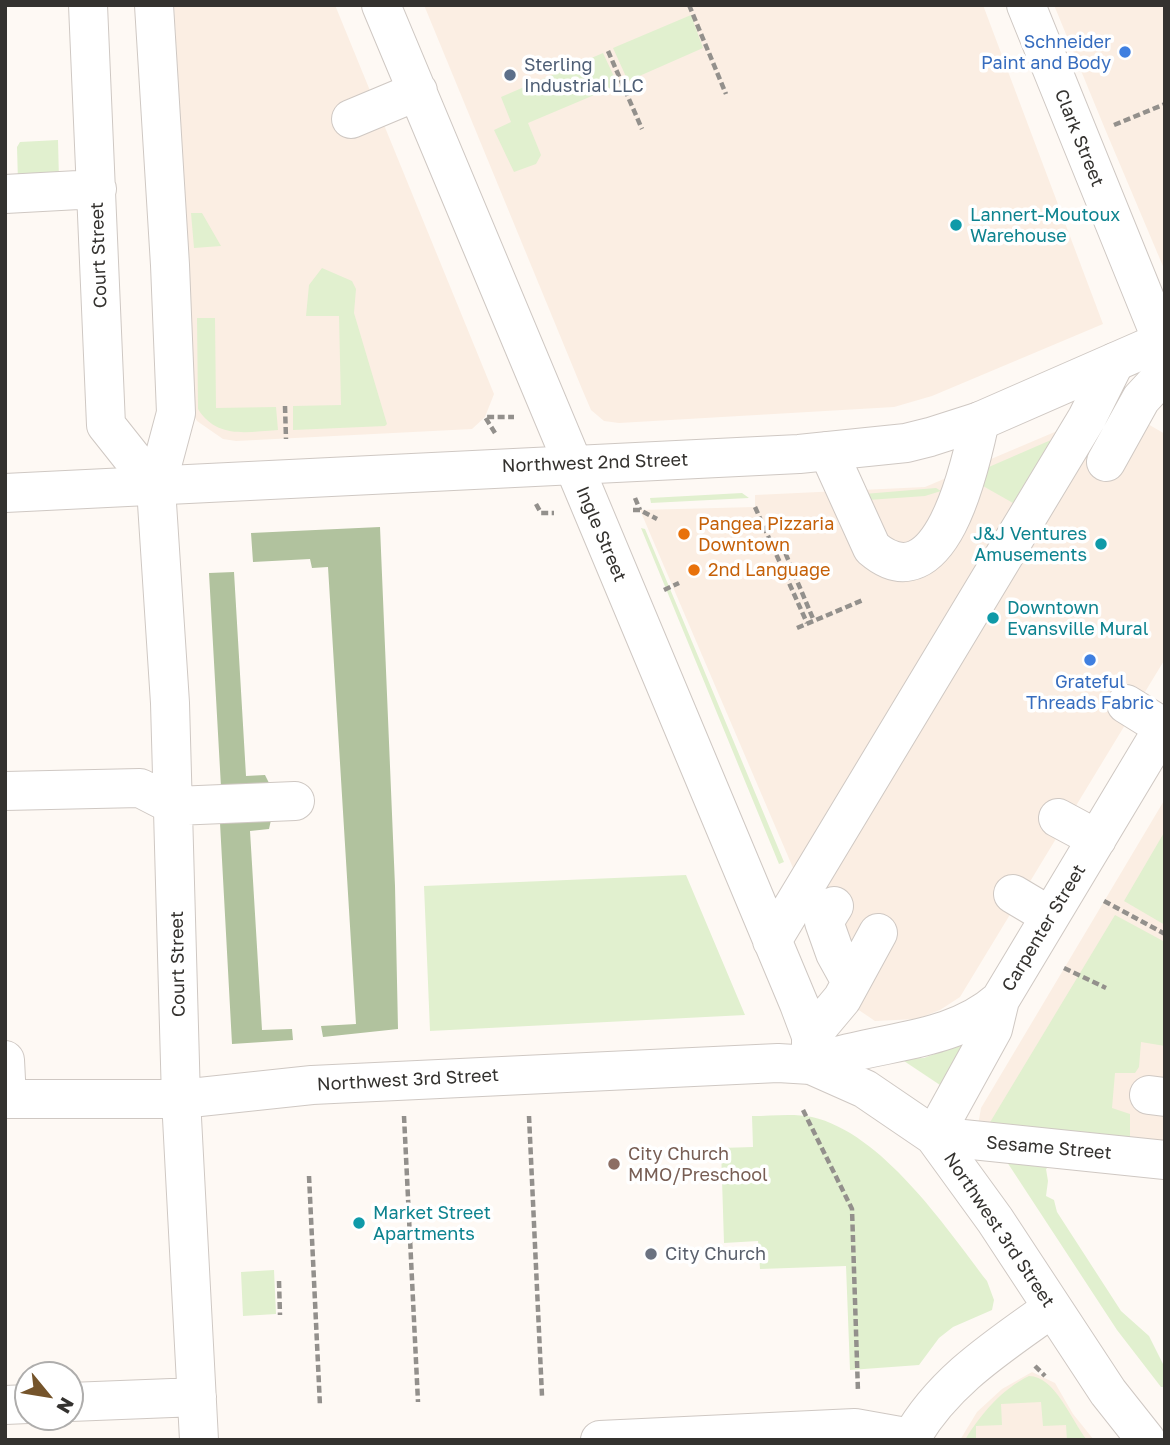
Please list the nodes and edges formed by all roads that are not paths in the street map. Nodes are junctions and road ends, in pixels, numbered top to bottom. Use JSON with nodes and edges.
{"nodes":[{"id":1,"x":88,"y":5,"type":"edge"},
{"id":2,"x":154,"y":5,"type":"edge"},
{"id":3,"x":381,"y":5,"type":"edge"},
{"id":4,"x":1026,"y":5,"type":"edge"},
{"id":5,"x":418,"y":91,"type":"junction"},
{"id":6,"x":351,"y":119,"type":"dead end"},
{"id":7,"x":97,"y":189,"type":"junction"},
{"id":8,"x":5,"y":194,"type":"edge"},
{"id":9,"x":1164,"y":351,"type":"edge"},
{"id":10,"x":1115,"y":362,"type":"junction"},
{"id":11,"x":980,"y":421,"type":"junction"},
{"id":12,"x":828,"y":451,"type":"junction"},
{"id":13,"x":1106,"y":462,"type":"dead end"},
{"id":14,"x":571,"y":464,"type":"junction"},
{"id":15,"x":156,"y":488,"type":"junction"},
{"id":16,"x":5,"y":493,"type":"edge"},
{"id":17,"x":1126,"y":704,"type":"dead end"},
{"id":18,"x":1164,"y":726,"type":"edge"},
{"id":19,"x":5,"y":791,"type":"edge"},
{"id":20,"x":295,"y":801,"type":"dead end"},
{"id":21,"x":175,"y":806,"type":"junction"},
{"id":22,"x":1058,"y":818,"type":"dead end"},
{"id":23,"x":1097,"y":839,"type":"junction"},
{"id":24,"x":1013,"y":894,"type":"dead end"},
{"id":25,"x":1050,"y":916,"type":"junction"},
{"id":26,"x":772,"y":941,"type":"junction"},
{"id":27,"x":843,"y":967,"type":"junction"},
{"id":28,"x":1000,"y":1000,"type":"junction"},
{"id":29,"x":811,"y":1051,"type":"junction"},
{"id":30,"x":5,"y":1060,"type":"edge"},
{"id":31,"x":6,"y":1099,"type":"edge"},
{"id":32,"x":181,"y":1099,"type":"junction"},
{"id":33,"x":934,"y":1136,"type":"junction"},
{"id":34,"x":1165,"y":1160,"type":"edge"},
{"id":35,"x":1052,"y":1307,"type":"junction"},
{"id":36,"x":197,"y":1397,"type":"junction"},
{"id":37,"x":84,"y":1401,"type":"edge"},
{"id":38,"x":911,"y":1439,"type":"edge"},
{"id":39,"x":199,"y":1440,"type":"edge"},
{"id":40,"x":600,"y":1440,"type":"edge"},
{"id":41,"x":1146,"y":1440,"type":"edge"}],
"edges":[{"from":1,"to":7,"type":"street","name":"Court Street"},
{"from":2,"to":15,"type":"street","name":"Court Street"},
{"from":3,"to":5,"type":"street","name":"Ingle Street"},
{"from":4,"to":9,"type":"street","name":"Clark Street"},
{"from":5,"to":6,"type":"street"},
{"from":5,"to":14,"type":"street","name":"Ingle Street"},
{"from":7,"to":8,"type":"street"},
{"from":7,"to":15,"type":"street","name":"Court Street"},
{"from":9,"to":10,"type":"street","name":"Northwest 2nd Street"},
{"from":9,"to":13,"type":"street"},
{"from":10,"to":11,"type":"street","name":"Northwest 2nd Street"},
{"from":10,"to":26,"type":"street"},
{"from":11,"to":12,"type":"street","name":"Northwest 2nd Street"},
{"from":11,"to":12,"type":"street"},
{"from":12,"to":14,"type":"street","name":"Northwest 2nd Street"},
{"from":14,"to":15,"type":"street","name":"Northwest 2nd Street"},
{"from":14,"to":26,"type":"street","name":"Ingle Street"},
{"from":15,"to":16,"type":"street","name":"Northwest 2nd Street"},
{"from":15,"to":21,"type":"street","name":"Court Street"},
{"from":17,"to":18,"type":"street"},
{"from":18,"to":23,"type":"street","name":"Carpenter Street"},
{"from":19,"to":21,"type":"street"},
{"from":20,"to":21,"type":"street"},
{"from":21,"to":32,"type":"street","name":"Court Street"},
{"from":22,"to":23,"type":"street"},
{"from":23,"to":25,"type":"street","name":"Carpenter Street"},
{"from":24,"to":25,"type":"street"},
{"from":25,"to":28,"type":"street","name":"Carpenter Street"},
{"from":26,"to":29,"type":"street","name":"Ingle Street"},
{"from":27,"to":27,"type":"street"},
{"from":27,"to":29,"type":"street"},
{"from":28,"to":29,"type":"street","name":"Northwest 3rd Street"},
{"from":28,"to":33,"type":"street","name":"Carpenter Street"},
{"from":29,"to":32,"type":"street","name":"Northwest 3rd Street"},
{"from":29,"to":33,"type":"street","name":"Northwest 3rd Street"},
{"from":30,"to":31,"type":"street"},
{"from":31,"to":32,"type":"street","name":"Northwest 3rd Street"},
{"from":32,"to":36,"type":"street","name":"Court Street"},
{"from":33,"to":34,"type":"street","name":"Sesame Street"},
{"from":33,"to":35,"type":"street","name":"Northwest 3rd Street"},
{"from":35,"to":38,"type":"street"},
{"from":35,"to":41,"type":"street","name":"Northwest 3rd Street"},
{"from":36,"to":37,"type":"street"},
{"from":36,"to":39,"type":"street","name":"Court Street"},
{"from":38,"to":40,"type":"street"}]}
